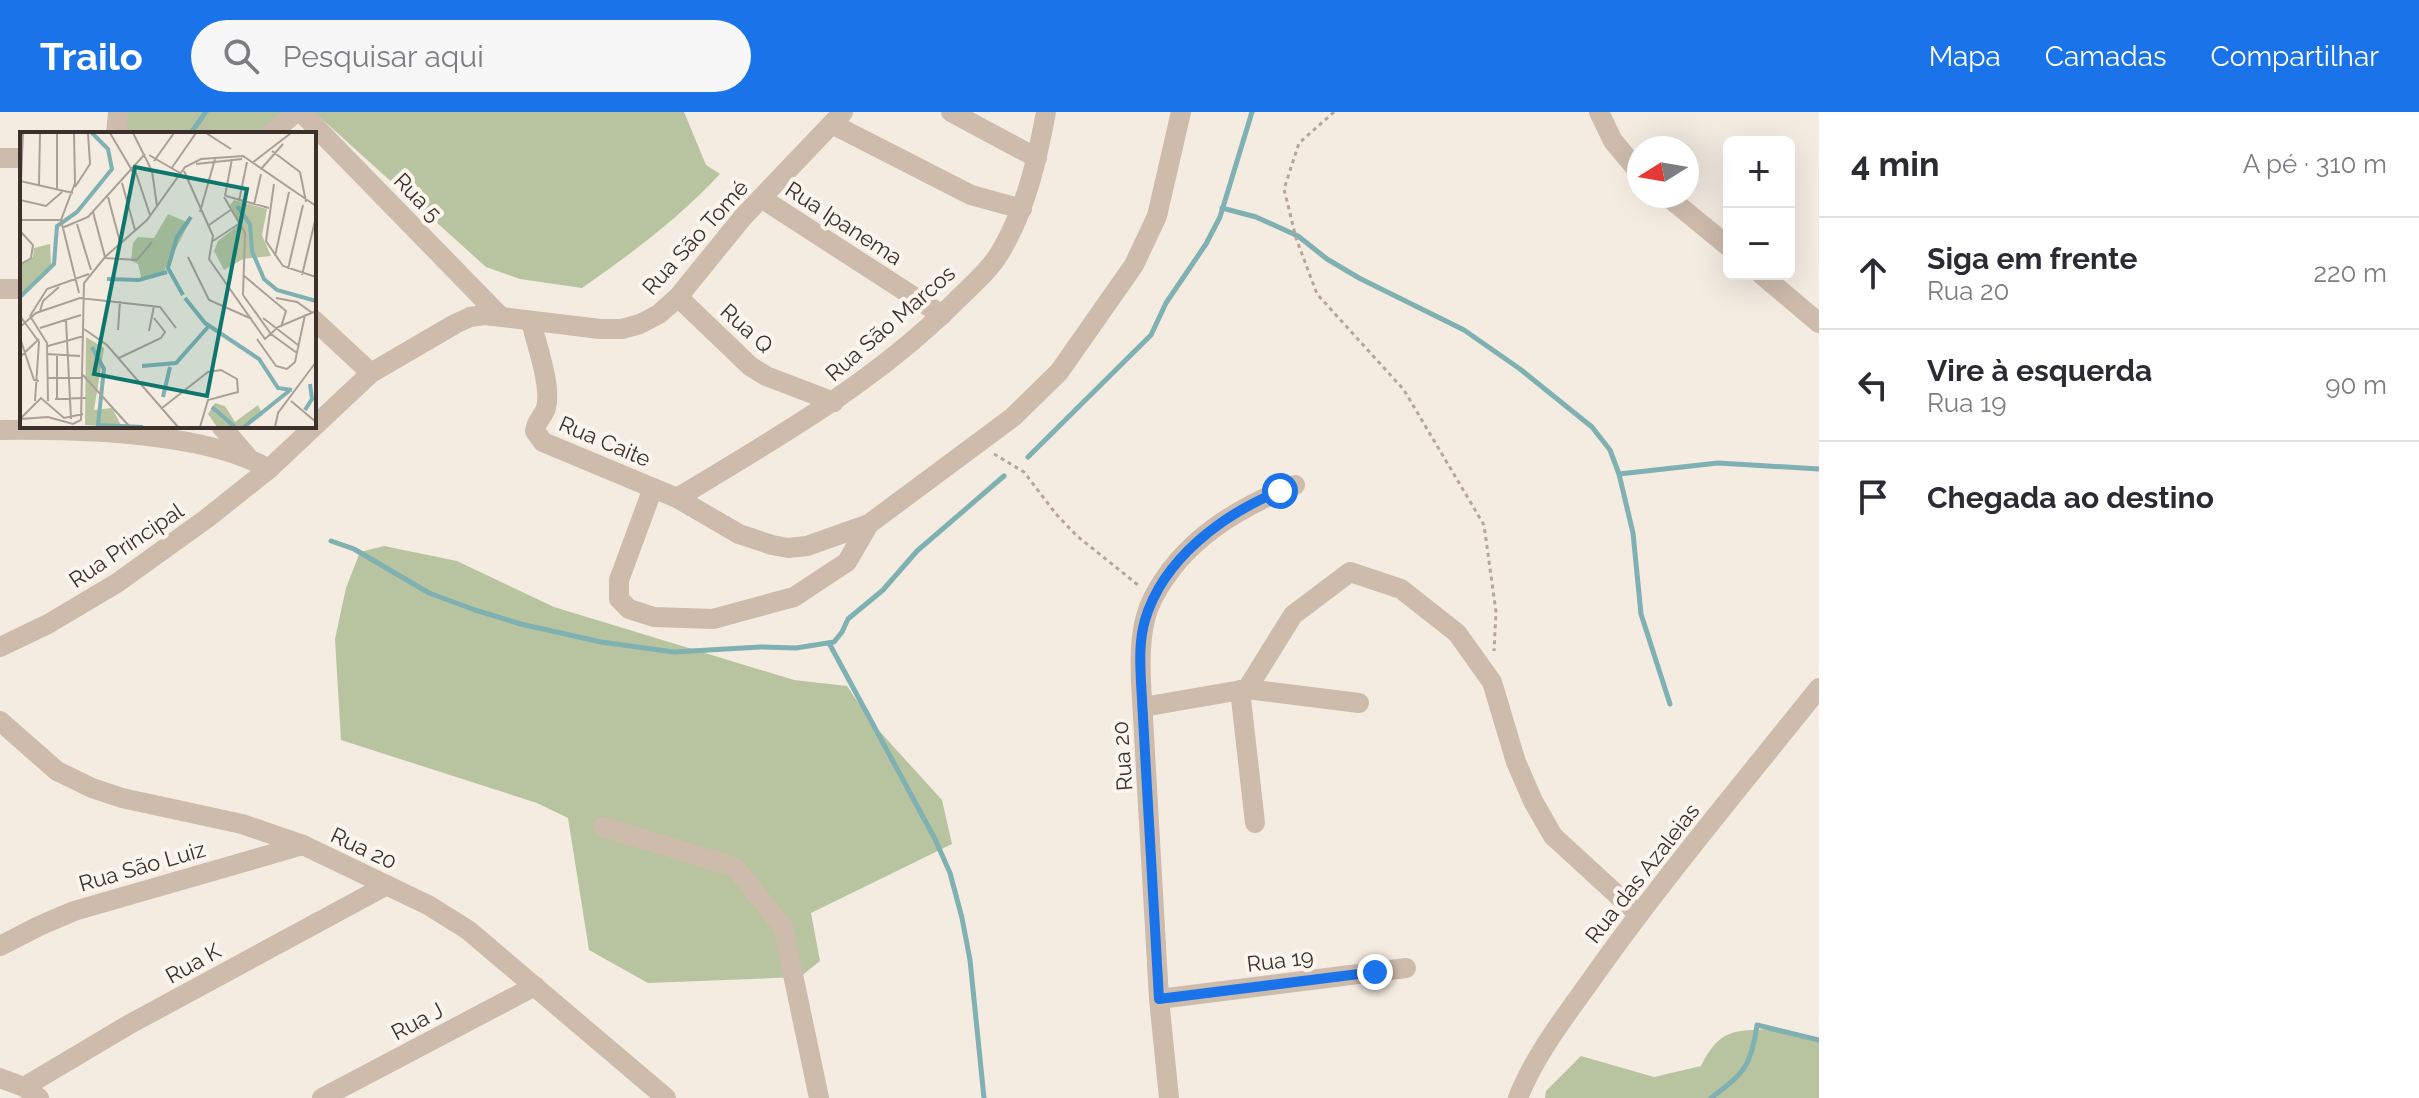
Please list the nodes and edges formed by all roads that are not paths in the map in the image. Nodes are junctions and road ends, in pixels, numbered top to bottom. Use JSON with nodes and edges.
{"nodes":[{"id":1,"x":118,"y":112,"type":"edge"},
{"id":2,"x":298,"y":112,"type":"edge"},
{"id":3,"x":951,"y":112,"type":"edge"},
{"id":4,"x":1046,"y":112,"type":"edge"},
{"id":5,"x":1181,"y":112,"type":"edge"},
{"id":6,"x":1599,"y":112,"type":"edge"},
{"id":7,"x":838,"y":118,"type":"edge"},
{"id":8,"x":116,"y":132,"type":"edge"},
{"id":9,"x":273,"y":132,"type":"edge"},
{"id":10,"x":1037,"y":158,"type":"junction"},
{"id":11,"x":1627,"y":158,"type":"edge"},
{"id":12,"x":761,"y":198,"type":"junction"},
{"id":13,"x":1682,"y":208,"type":"edge"},
{"id":14,"x":1022,"y":209,"type":"junction"},
{"id":15,"x":1723,"y":242,"type":"edge"},
{"id":16,"x":1768,"y":280,"type":"edge"},
{"id":17,"x":678,"y":297,"type":"junction"},
{"id":18,"x":942,"y":315,"type":"junction"},
{"id":19,"x":500,"y":316,"type":"junction"},
{"id":20,"x":531,"y":321,"type":"junction"},
{"id":21,"x":316,"y":322,"type":"edge"},
{"id":22,"x":1819,"y":323,"type":"edge"},
{"id":23,"x":371,"y":373,"type":"junction"},
{"id":24,"x":834,"y":402,"type":"junction"},
{"id":25,"x":316,"y":425,"type":"edge"},
{"id":26,"x":223,"y":428,"type":"edge"},
{"id":27,"x":313,"y":428,"type":"edge"},
{"id":28,"x":0,"y":430,"type":"edge"},
{"id":29,"x":247,"y":456,"type":"junction"},
{"id":30,"x":269,"y":469,"type":"junction"},
{"id":31,"x":1295,"y":485,"type":"dead end"},
{"id":32,"x":653,"y":488,"type":"junction"},
{"id":33,"x":677,"y":498,"type":"junction"},
{"id":34,"x":869,"y":524,"type":"junction"},
{"id":35,"x":0,"y":647,"type":"edge"},
{"id":36,"x":1819,"y":688,"type":"edge"},
{"id":37,"x":1243,"y":690,"type":"junction"},
{"id":38,"x":1359,"y":703,"type":"dead end"},
{"id":39,"x":1143,"y":707,"type":"junction"},
{"id":40,"x":0,"y":721,"type":"edge"},
{"id":41,"x":1255,"y":823,"type":"dead end"},
{"id":42,"x":603,"y":827,"type":"dead end"},
{"id":43,"x":303,"y":845,"type":"junction"},
{"id":44,"x":387,"y":885,"type":"junction"},
{"id":45,"x":1638,"y":914,"type":"junction"},
{"id":46,"x":0,"y":946,"type":"edge"},
{"id":47,"x":1406,"y":968,"type":"dead end"},
{"id":48,"x":535,"y":986,"type":"junction"},
{"id":49,"x":1159,"y":999,"type":"junction"},
{"id":50,"x":0,"y":1078,"type":"edge"},
{"id":51,"x":32,"y":1092,"type":"edge"},
{"id":52,"x":660,"y":1097,"type":"edge"},
{"id":53,"x":322,"y":1098,"type":"edge"},
{"id":54,"x":819,"y":1098,"type":"edge"},
{"id":55,"x":1169,"y":1098,"type":"edge"},
{"id":56,"x":1518,"y":1098,"type":"edge"}],
"edges":[{"from":1,"to":8,"type":"street"},
{"from":2,"to":9,"type":"street"},
{"from":2,"to":19,"type":"street","name":"Rua 5"},
{"from":3,"to":10,"type":"street"},
{"from":4,"to":10,"type":"street","name":"Rua São Marcos"},
{"from":5,"to":34,"type":"street"},
{"from":6,"to":11,"type":"street"},
{"from":7,"to":12,"type":"street","name":"Rua São Tomé"},
{"from":7,"to":14,"type":"street"},
{"from":10,"to":14,"type":"street","name":"Rua São Marcos"},
{"from":12,"to":17,"type":"street","name":"Rua São Tomé"},
{"from":12,"to":18,"type":"street","name":"Rua Ipanema"},
{"from":13,"to":15,"type":"street"},
{"from":14,"to":18,"type":"street","name":"Rua São Marcos"},
{"from":16,"to":22,"type":"street"},
{"from":17,"to":20,"type":"street","name":"Rua São Tomé"},
{"from":17,"to":24,"type":"street","name":"Rua Q"},
{"from":18,"to":24,"type":"street","name":"Rua São Marcos"},
{"from":19,"to":20,"type":"street","name":"Rua São Tomé"},
{"from":19,"to":23,"type":"street","name":"Rua São Tomé"},
{"from":20,"to":32,"type":"street","name":"Rua Caite"},
{"from":21,"to":23,"type":"street"},
{"from":23,"to":25,"type":"street","name":"Rua São Tomé"},
{"from":24,"to":33,"type":"street","name":"Rua São Marcos"},
{"from":26,"to":29,"type":"street"},
{"from":27,"to":30,"type":"street","name":"Rua São Tomé"},
{"from":28,"to":29,"type":"street"},
{"from":29,"to":30,"type":"street"},
{"from":30,"to":35,"type":"street","name":"Rua Principal"},
{"from":31,"to":39,"type":"street","name":"Rua 20"},
{"from":32,"to":33,"type":"street","name":"Rua Caite"},
{"from":32,"to":34,"type":"street"},
{"from":33,"to":34,"type":"street","name":"Rua Caite"},
{"from":36,"to":45,"type":"street","name":"Rua das Azaleias"},
{"from":37,"to":38,"type":"street"},
{"from":37,"to":39,"type":"street"},
{"from":37,"to":41,"type":"street"},
{"from":37,"to":45,"type":"street"},
{"from":39,"to":49,"type":"street","name":"Rua 20"},
{"from":40,"to":43,"type":"street","name":"Rua 20"},
{"from":42,"to":54,"type":"street"},
{"from":43,"to":44,"type":"street","name":"Rua 20"},
{"from":43,"to":46,"type":"street","name":"Rua São Luiz"},
{"from":44,"to":48,"type":"street","name":"Rua 20"},
{"from":44,"to":51,"type":"street","name":"Rua K"},
{"from":45,"to":56,"type":"street","name":"Rua das Azaleias"},
{"from":47,"to":49,"type":"street","name":"Rua 19"},
{"from":48,"to":52,"type":"street","name":"Rua 20"},
{"from":48,"to":53,"type":"street","name":"Rua J"},
{"from":49,"to":55,"type":"street","name":"Rua 20"},
{"from":50,"to":51,"type":"street"}]}
